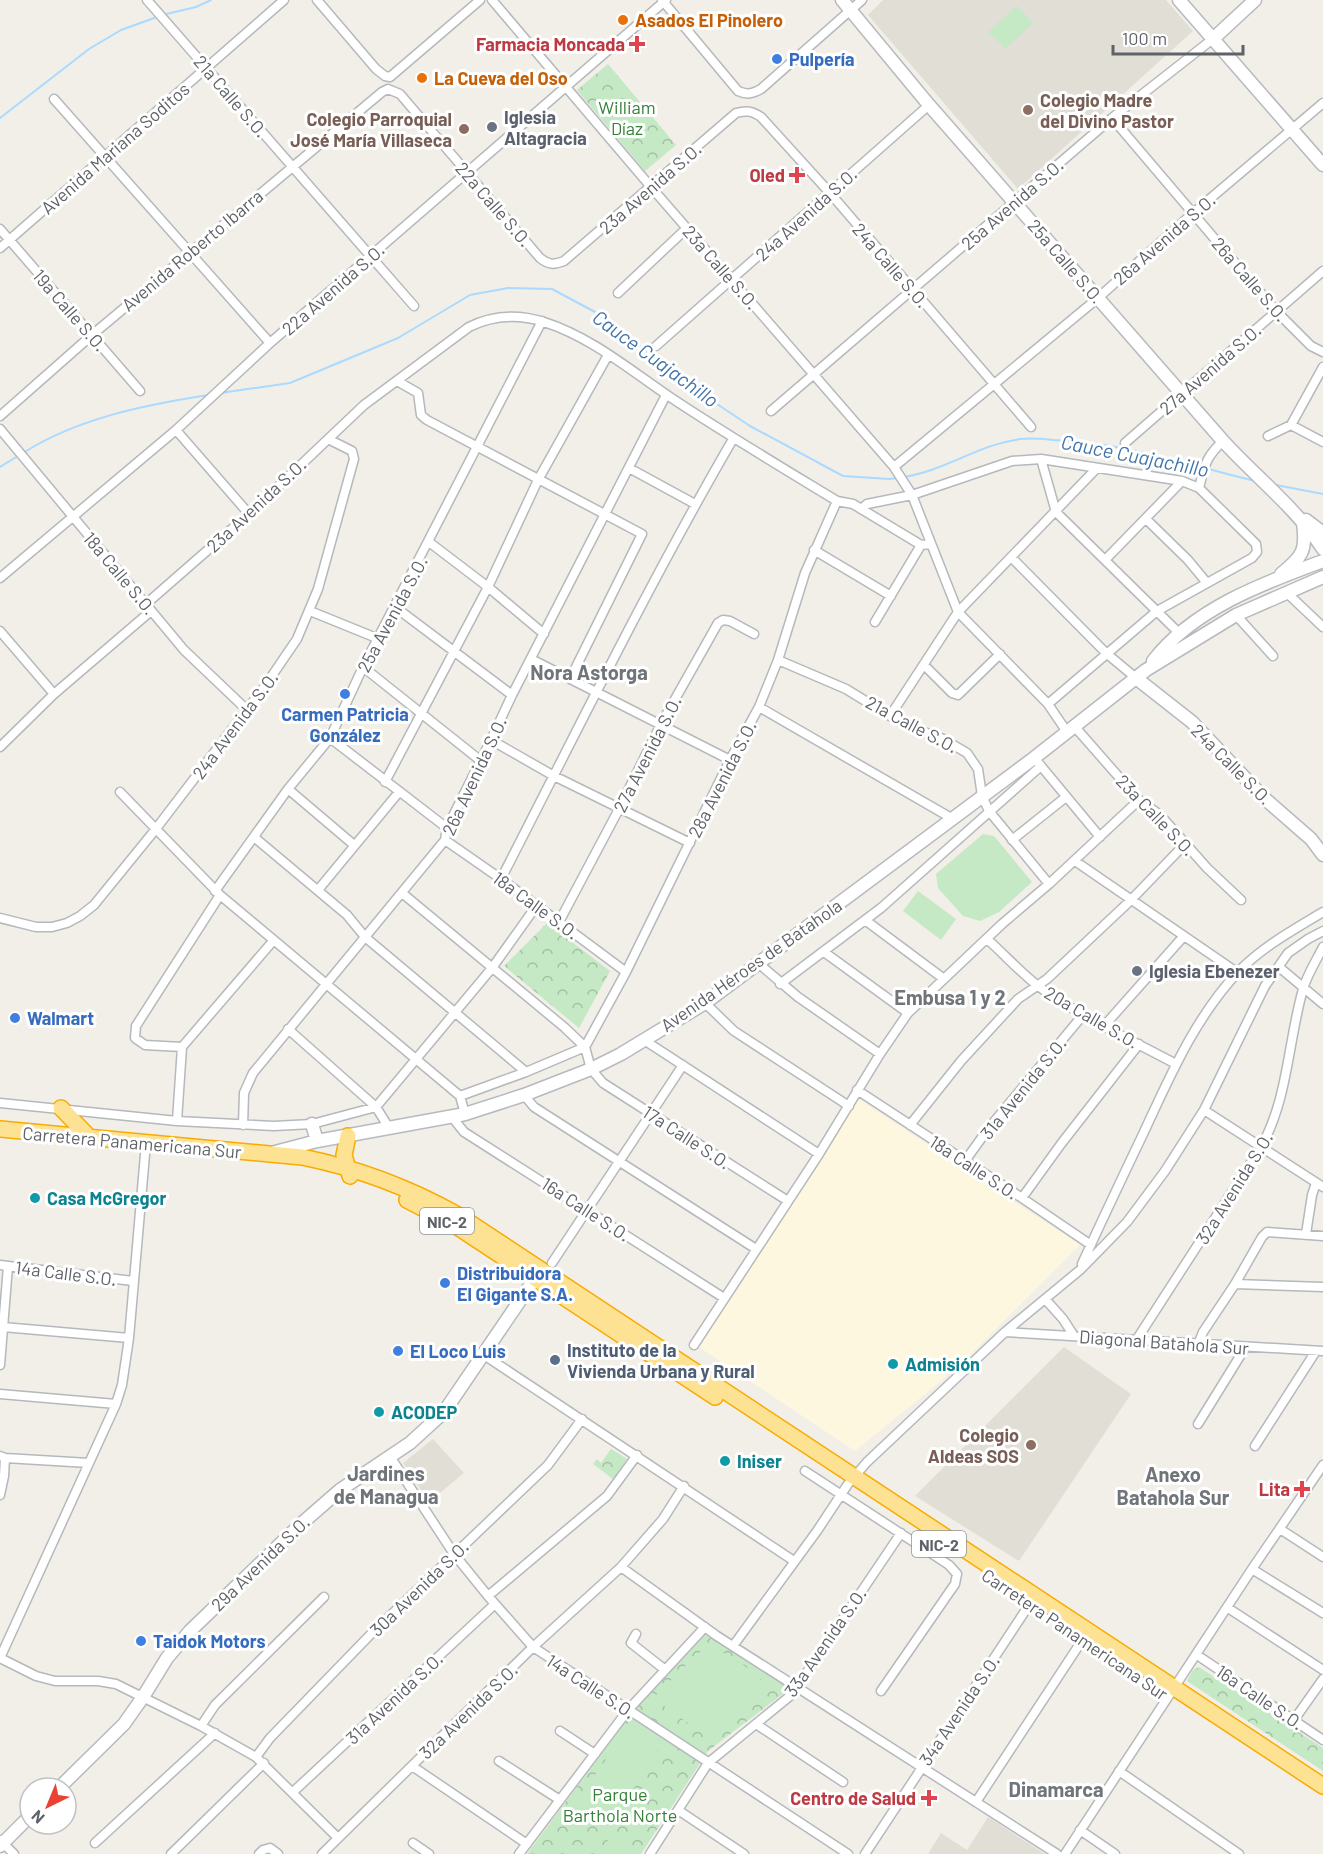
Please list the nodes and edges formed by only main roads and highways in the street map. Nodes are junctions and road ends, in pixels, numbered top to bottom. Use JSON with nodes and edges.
{"nodes":[{"id":1,"x":61,"y":1108,"type":"road end"},
{"id":2,"x":0,"y":1129,"type":"edge"},
{"id":3,"x":348,"y":1136,"type":"road end"},
{"id":4,"x":89,"y":1137,"type":"junction"},
{"id":5,"x":349,"y":1173,"type":"junction"},
{"id":6,"x":1033,"y":1600,"type":"junction"},
{"id":7,"x":1171,"y":1693,"type":"junction"},
{"id":8,"x":1323,"y":1786,"type":"edge"},
{"id":9,"x":1323,"y":1798,"type":"edge"}],
"edges":[{"from":1,"to":4,"type":"highway"},
{"from":2,"to":4,"type":"highway","name":"Carretera Panamericana Sur","number":"NIC-2"},
{"from":3,"to":5,"type":"highway"},
{"from":4,"to":5,"type":"highway","name":"Carretera Panamericana Sur","number":"NIC-2"},
{"from":5,"to":6,"type":"highway","name":"Carretera Panamericana Sur","number":"NIC-2"},
{"from":6,"to":7,"type":"highway","name":"Carretera Panamericana Sur","number":"NIC-2"},
{"from":6,"to":7,"type":"highway","name":"Carretera Panamericana Sur","number":"NIC-2"},
{"from":7,"to":8,"type":"highway","name":"Carretera Panamericana Sur","number":"NIC-2"},
{"from":7,"to":9,"type":"highway","name":"Carretera Panamericana Sur","number":"NIC-2"}]}
